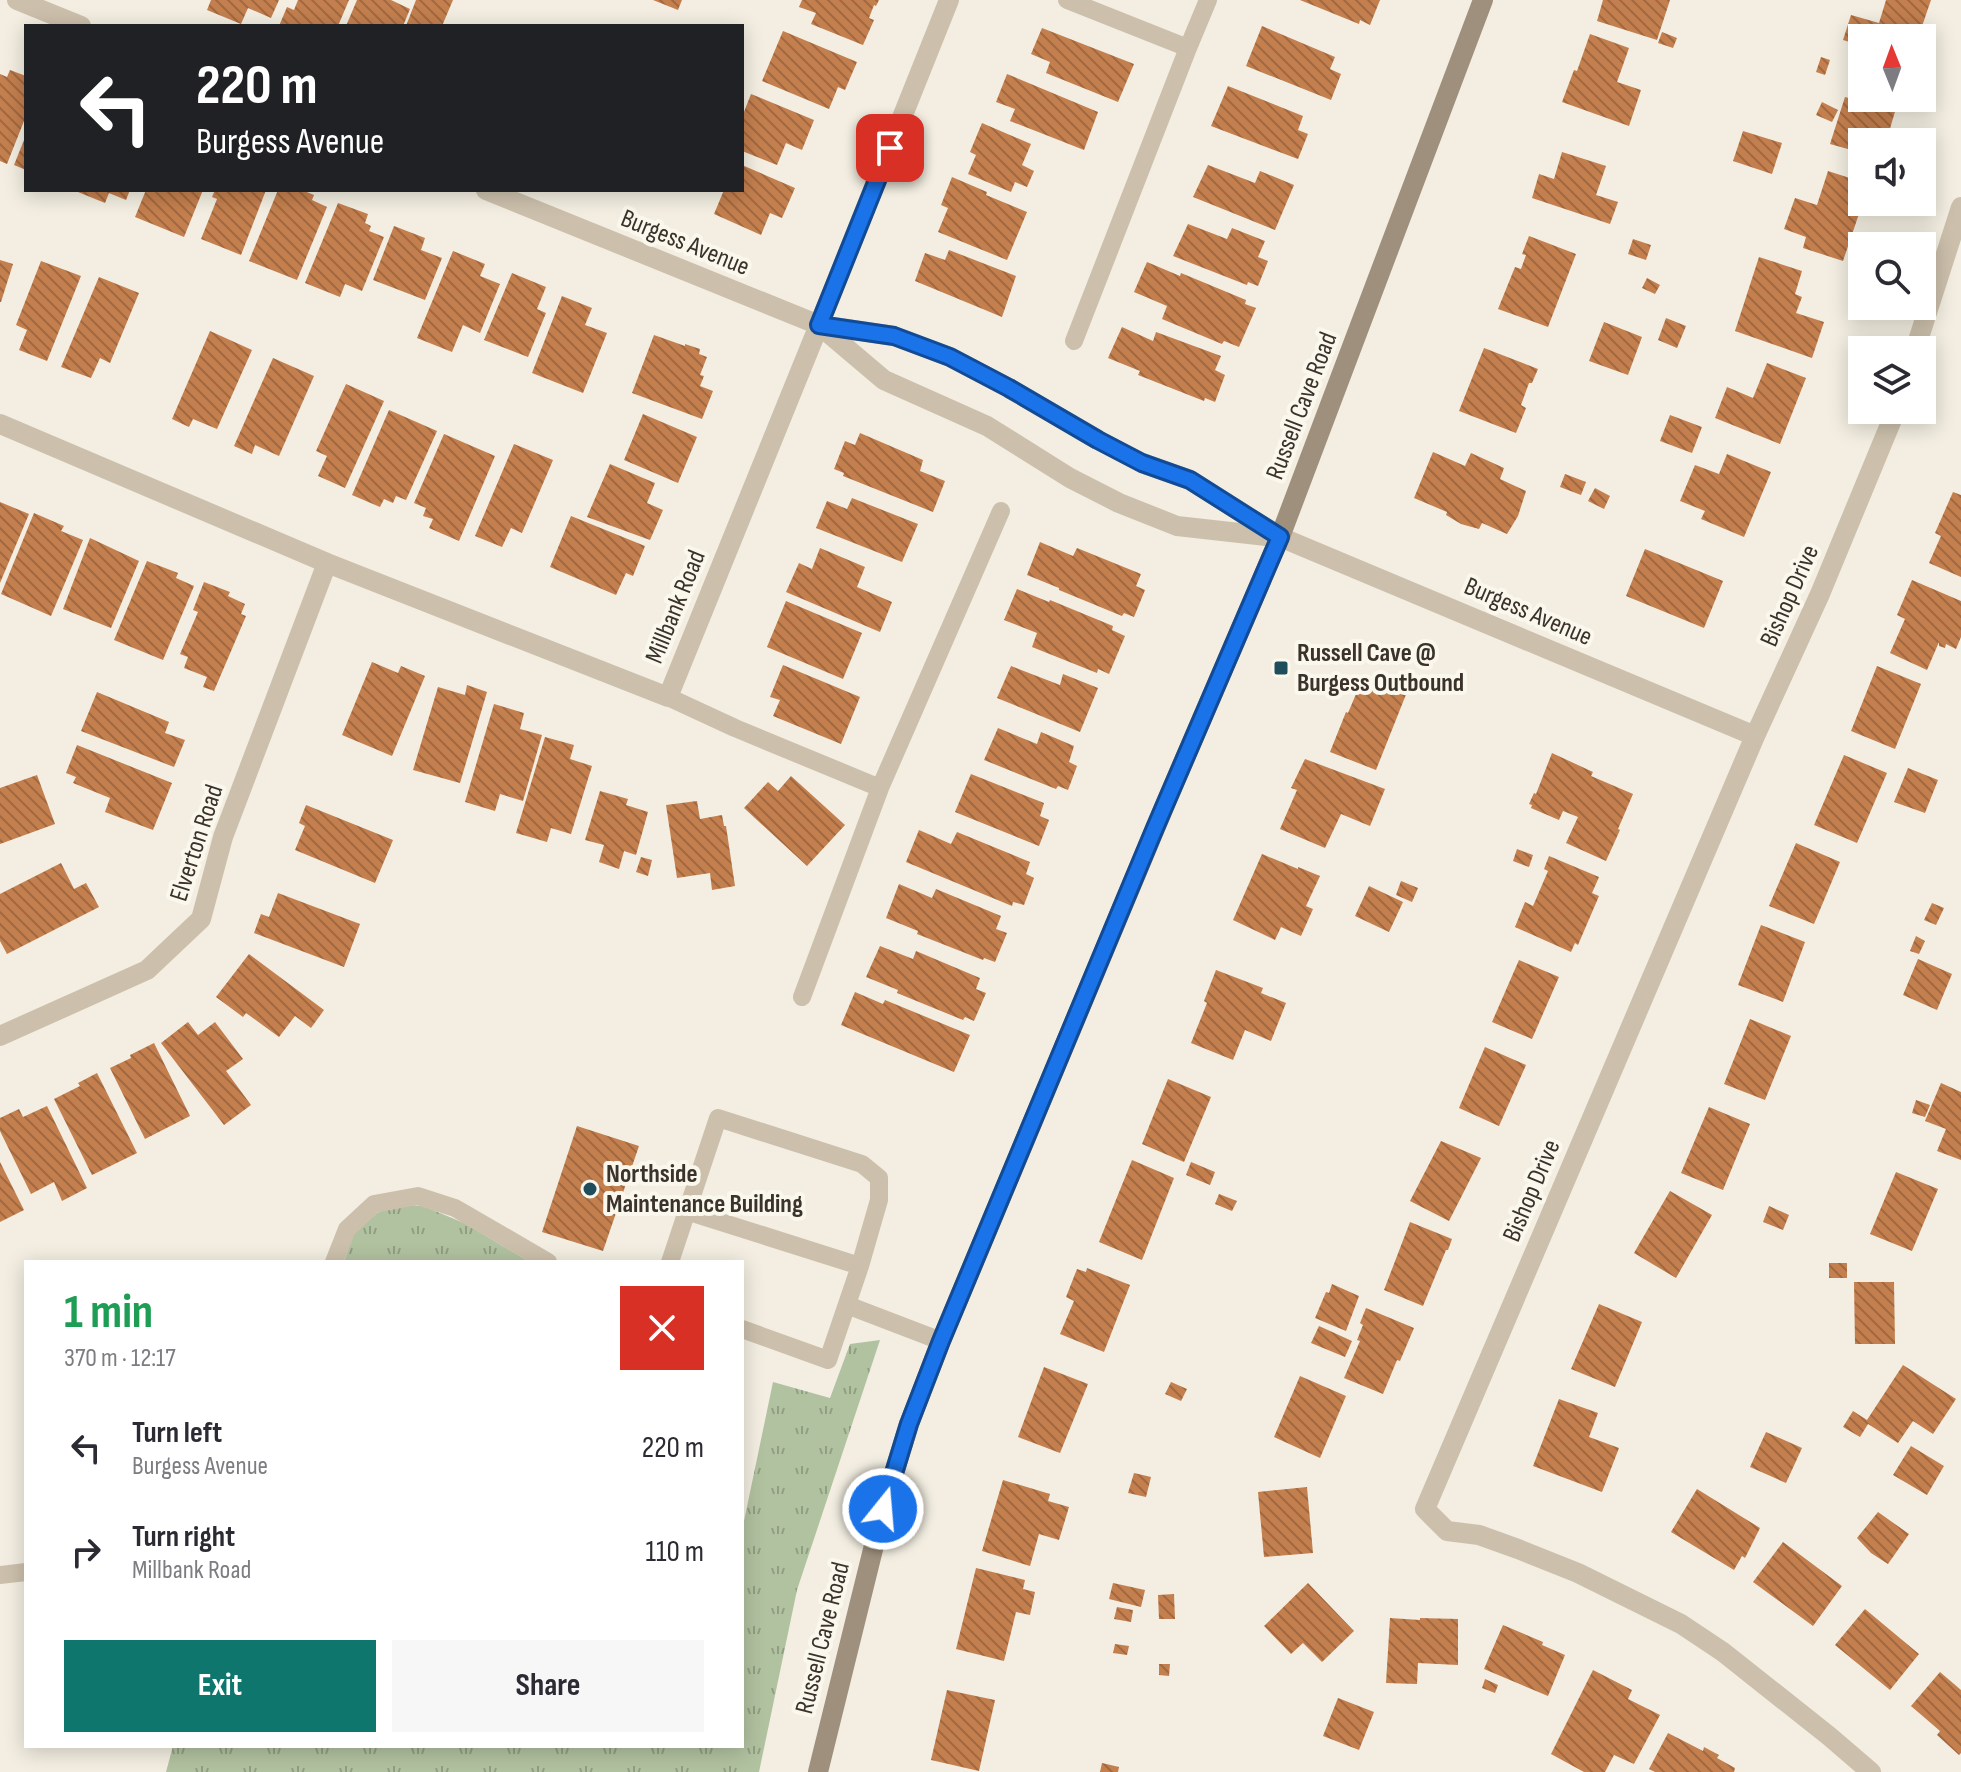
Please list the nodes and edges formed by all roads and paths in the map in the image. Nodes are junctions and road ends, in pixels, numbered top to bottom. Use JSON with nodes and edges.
{"nodes":[{"id":1,"x":17,"y":0,"type":"edge"},
{"id":2,"x":949,"y":0,"type":"edge"},
{"id":3,"x":1067,"y":0,"type":"edge"},
{"id":4,"x":1208,"y":0,"type":"edge"},
{"id":5,"x":1483,"y":0,"type":"edge"},
{"id":6,"x":76,"y":24,"type":"edge"},
{"id":7,"x":1188,"y":48,"type":"junction"},
{"id":8,"x":491,"y":192,"type":"edge"},
{"id":9,"x":1961,"y":207,"type":"edge"},
{"id":10,"x":819,"y":325,"type":"junction"},
{"id":11,"x":1920,"y":336,"type":"edge"},
{"id":12,"x":1074,"y":341,"type":"dead end"},
{"id":13,"x":0,"y":424,"type":"edge"},
{"id":14,"x":1890,"y":424,"type":"edge"},
{"id":15,"x":1001,"y":511,"type":"dead end"},
{"id":16,"x":1280,"y":537,"type":"junction"},
{"id":17,"x":327,"y":563,"type":"junction"},
{"id":18,"x":668,"y":697,"type":"junction"},
{"id":19,"x":1755,"y":736,"type":"junction"},
{"id":20,"x":880,"y":788,"type":"junction"},
{"id":21,"x":802,"y":997,"type":"dead end"},
{"id":22,"x":0,"y":1036,"type":"edge"},
{"id":23,"x":686,"y":1211,"type":"junction"},
{"id":24,"x":335,"y":1260,"type":"edge"},
{"id":25,"x":545,"y":1260,"type":"edge"},
{"id":26,"x":671,"y":1260,"type":"edge"},
{"id":27,"x":860,"y":1266,"type":"junction"},
{"id":28,"x":847,"y":1305,"type":"junction"},
{"id":29,"x":744,"y":1330,"type":"edge"},
{"id":30,"x":941,"y":1341,"type":"junction"},
{"id":31,"x":24,"y":1572,"type":"edge"},
{"id":32,"x":0,"y":1575,"type":"edge"},
{"id":33,"x":818,"y":1772,"type":"edge"},
{"id":34,"x":1871,"y":1772,"type":"edge"}],
"edges":[{"from":1,"to":6,"type":"street"},
{"from":2,"to":10,"type":"street","name":"Millbank Road"},
{"from":3,"to":7,"type":"lane"},
{"from":4,"to":7,"type":"lane"},
{"from":5,"to":16,"type":"main road","name":"Russell Cave Road"},
{"from":7,"to":12,"type":"lane"},
{"from":8,"to":10,"type":"street","name":"Burgess Avenue"},
{"from":9,"to":11,"type":"street"},
{"from":10,"to":16,"type":"street","name":"Burgess Avenue"},
{"from":10,"to":16,"type":"street","name":"Burgess Avenue"},
{"from":10,"to":18,"type":"street","name":"Millbank Road"},
{"from":13,"to":17,"type":"street","name":"Millbank Road"},
{"from":14,"to":19,"type":"street","name":"Bishop Drive"},
{"from":15,"to":20,"type":"lane"},
{"from":16,"to":19,"type":"street","name":"Burgess Avenue"},
{"from":16,"to":30,"type":"main road","name":"Russell Cave Road"},
{"from":17,"to":18,"type":"street","name":"Millbank Road"},
{"from":17,"to":22,"type":"street","name":"Elverton Road"},
{"from":18,"to":20,"type":"lane"},
{"from":19,"to":34,"type":"street","name":"Bishop Drive"},
{"from":20,"to":21,"type":"lane"},
{"from":23,"to":26,"type":"lane"},
{"from":23,"to":27,"type":"lane"},
{"from":23,"to":27,"type":"lane"},
{"from":24,"to":25,"type":"lane"},
{"from":27,"to":28,"type":"lane"},
{"from":28,"to":29,"type":"lane"},
{"from":28,"to":30,"type":"lane"},
{"from":30,"to":33,"type":"main road","name":"Russell Cave Road"},
{"from":31,"to":32,"type":"lane"}]}
